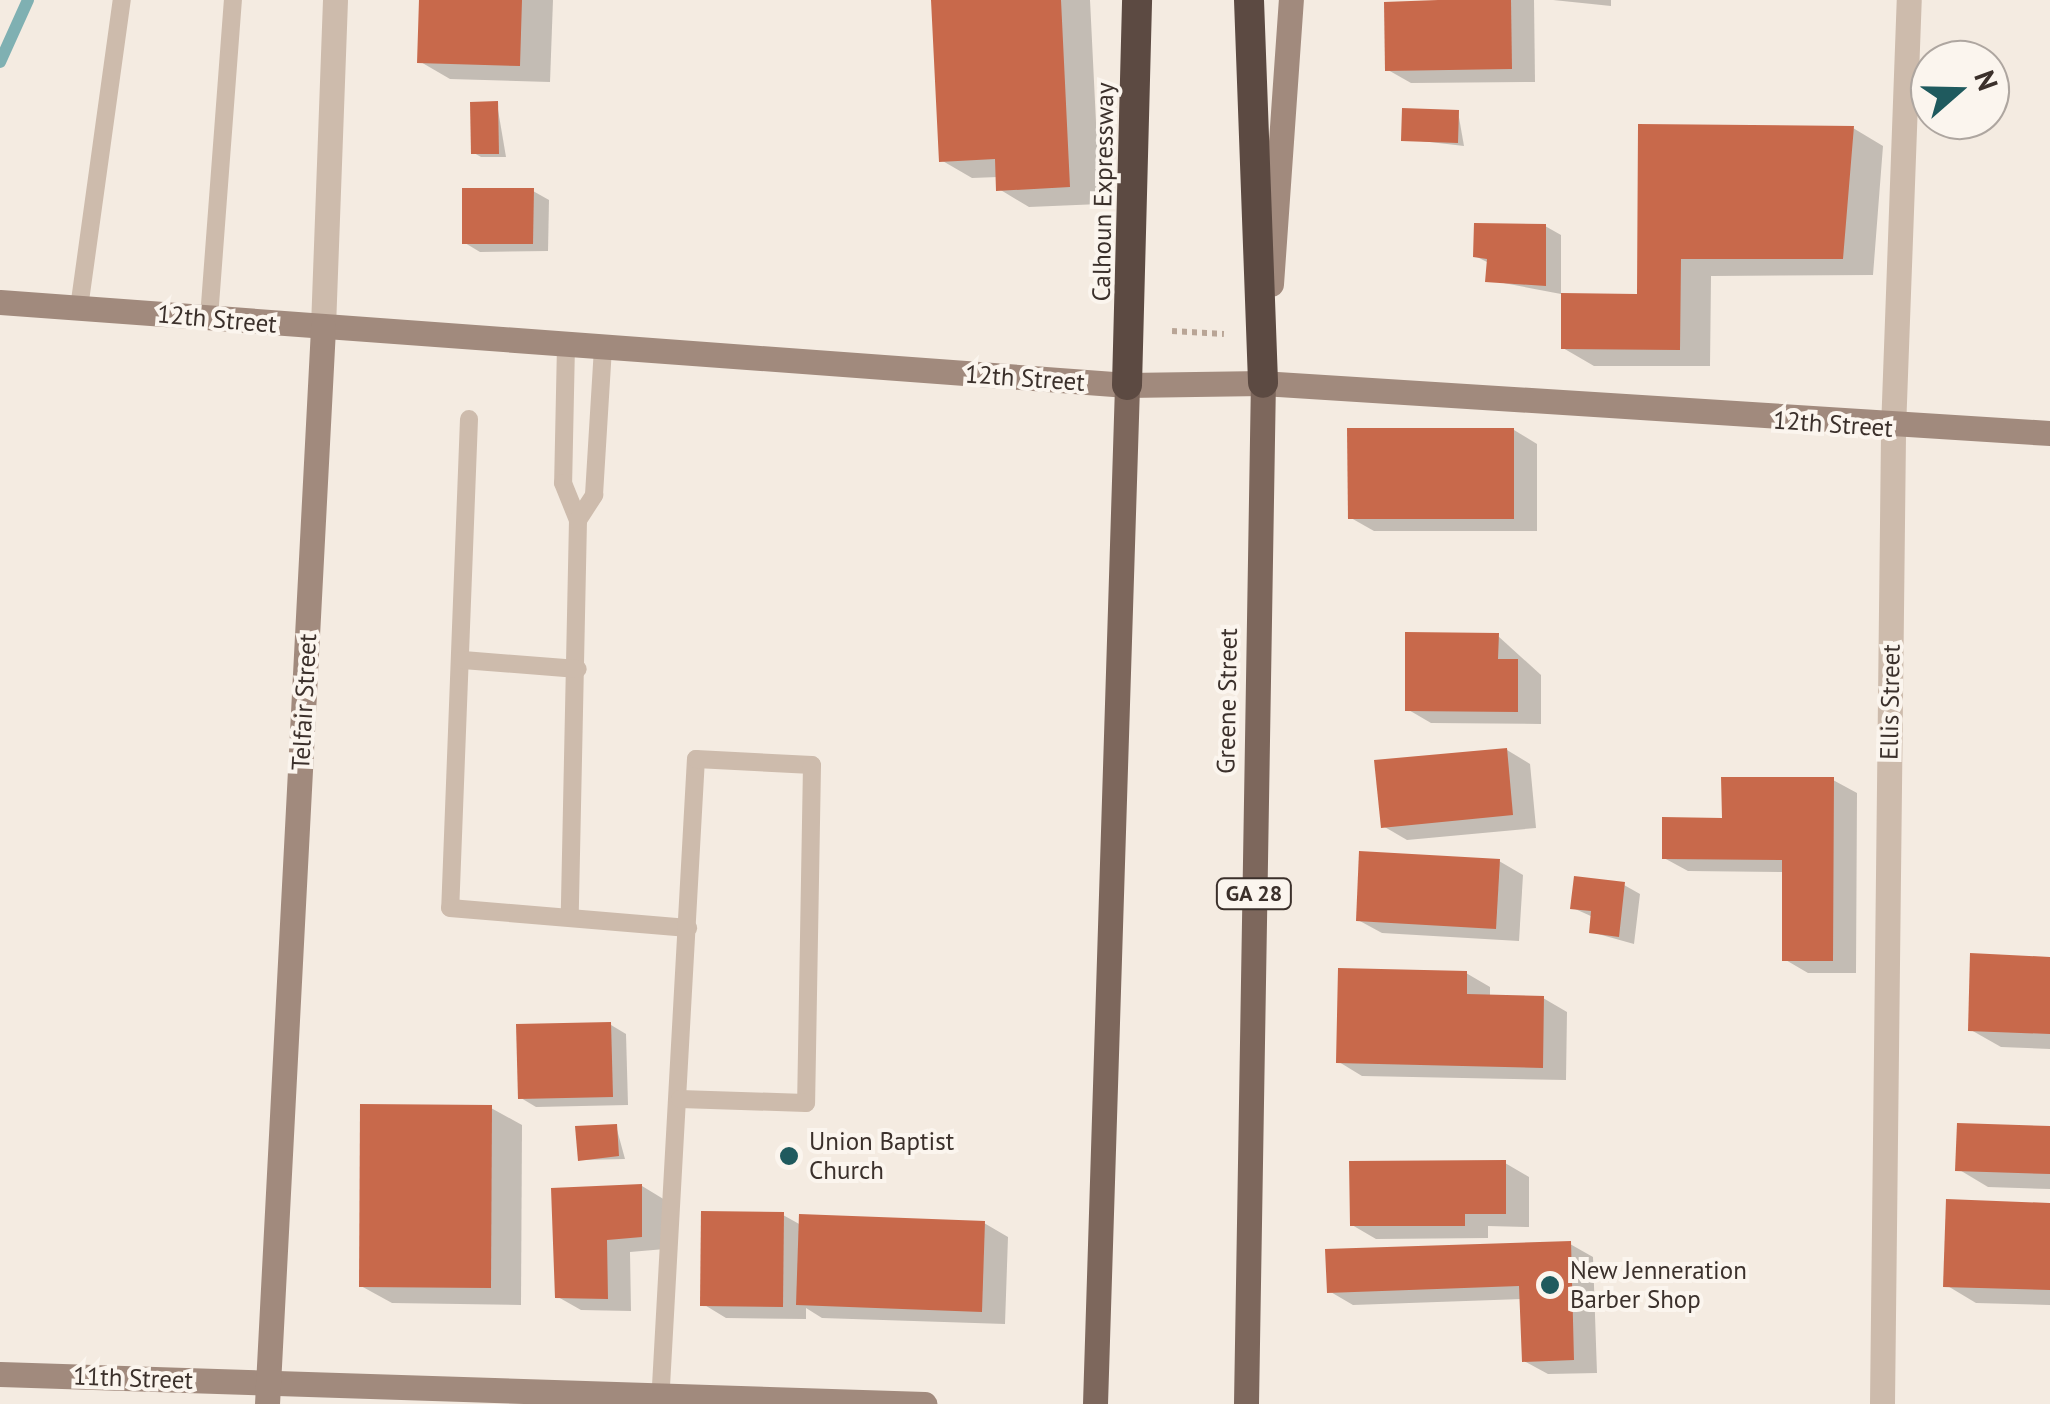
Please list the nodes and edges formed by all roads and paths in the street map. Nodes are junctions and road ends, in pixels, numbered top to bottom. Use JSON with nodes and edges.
{"nodes":[{"id":1,"x":122,"y":0,"type":"edge"},
{"id":2,"x":232,"y":0,"type":"edge"},
{"id":3,"x":336,"y":0,"type":"edge"},
{"id":4,"x":1136,"y":0,"type":"edge"},
{"id":5,"x":1249,"y":0,"type":"edge"},
{"id":6,"x":1291,"y":0,"type":"edge"},
{"id":7,"x":1910,"y":0,"type":"edge"},
{"id":8,"x":13,"y":303,"type":"edge"},
{"id":9,"x":79,"y":308,"type":"junction"},
{"id":10,"x":209,"y":318,"type":"junction"},
{"id":11,"x":323,"y":327,"type":"junction"},
{"id":12,"x":1172,"y":331,"type":"dead end"},
{"id":13,"x":1224,"y":334,"type":"dead end"},
{"id":14,"x":566,"y":345,"type":"junction"},
{"id":15,"x":603,"y":348,"type":"junction"},
{"id":16,"x":1263,"y":383,"type":"junction"},
{"id":17,"x":1127,"y":385,"type":"junction"},
{"id":18,"x":469,"y":420,"type":"dead end"},
{"id":19,"x":1892,"y":429,"type":"junction"},
{"id":20,"x":2050,"y":433,"type":"edge"},
{"id":21,"x":578,"y":520,"type":"junction"},
{"id":22,"x":463,"y":660,"type":"junction"},
{"id":23,"x":578,"y":669,"type":"junction"},
{"id":24,"x":570,"y":916,"type":"junction"},
{"id":25,"x":688,"y":928,"type":"junction"},
{"id":26,"x":680,"y":1099,"type":"junction"},
{"id":27,"x":0,"y":1374,"type":"edge"},
{"id":28,"x":268,"y":1393,"type":"edge"},
{"id":29,"x":660,"y":1397,"type":"edge"},
{"id":30,"x":925,"y":1404,"type":"edge"},
{"id":31,"x":1096,"y":1404,"type":"edge"},
{"id":32,"x":1246,"y":1404,"type":"edge"},
{"id":33,"x":1882,"y":1404,"type":"edge"}],
"edges":[{"from":1,"to":9,"type":"lane"},
{"from":2,"to":10,"type":"lane"},
{"from":3,"to":11,"type":"street","name":"Telfair Street"},
{"from":4,"to":17,"type":"highway","name":"Calhoun Expressway"},
{"from":5,"to":16,"type":"highway","number":"GA 28"},
{"from":6,"to":16,"type":"street","name":"Greene Street"},
{"from":7,"to":19,"type":"street","name":"Ellis Street"},
{"from":8,"to":9,"type":"street","name":"12th Street"},
{"from":9,"to":10,"type":"street","name":"12th Street"},
{"from":10,"to":11,"type":"street","name":"12th Street"},
{"from":11,"to":14,"type":"street","name":"12th Street"},
{"from":11,"to":28,"type":"street","name":"Telfair Street"},
{"from":12,"to":13,"type":"path"},
{"from":14,"to":15,"type":"street","name":"12th Street"},
{"from":14,"to":21,"type":"lane"},
{"from":15,"to":17,"type":"street","name":"12th Street"},
{"from":15,"to":21,"type":"lane"},
{"from":16,"to":17,"type":"street","name":"12th Street"},
{"from":16,"to":19,"type":"street","name":"12th Street"},
{"from":16,"to":32,"type":"main road","name":"Greene Street","number":"GA 28"},
{"from":17,"to":31,"type":"main road"},
{"from":18,"to":22,"type":"lane"},
{"from":19,"to":20,"type":"street","name":"12th Street"},
{"from":19,"to":33,"type":"street","name":"Ellis Street"},
{"from":21,"to":23,"type":"lane"},
{"from":22,"to":23,"type":"lane"},
{"from":22,"to":24,"type":"lane"},
{"from":23,"to":24,"type":"lane"},
{"from":24,"to":25,"type":"lane"},
{"from":25,"to":26,"type":"lane"},
{"from":25,"to":26,"type":"lane"},
{"from":26,"to":29,"type":"lane"},
{"from":27,"to":28,"type":"street","name":"11th Street"},
{"from":28,"to":29,"type":"street","name":"11th Street"},
{"from":29,"to":30,"type":"street","name":"11th Street"}]}
